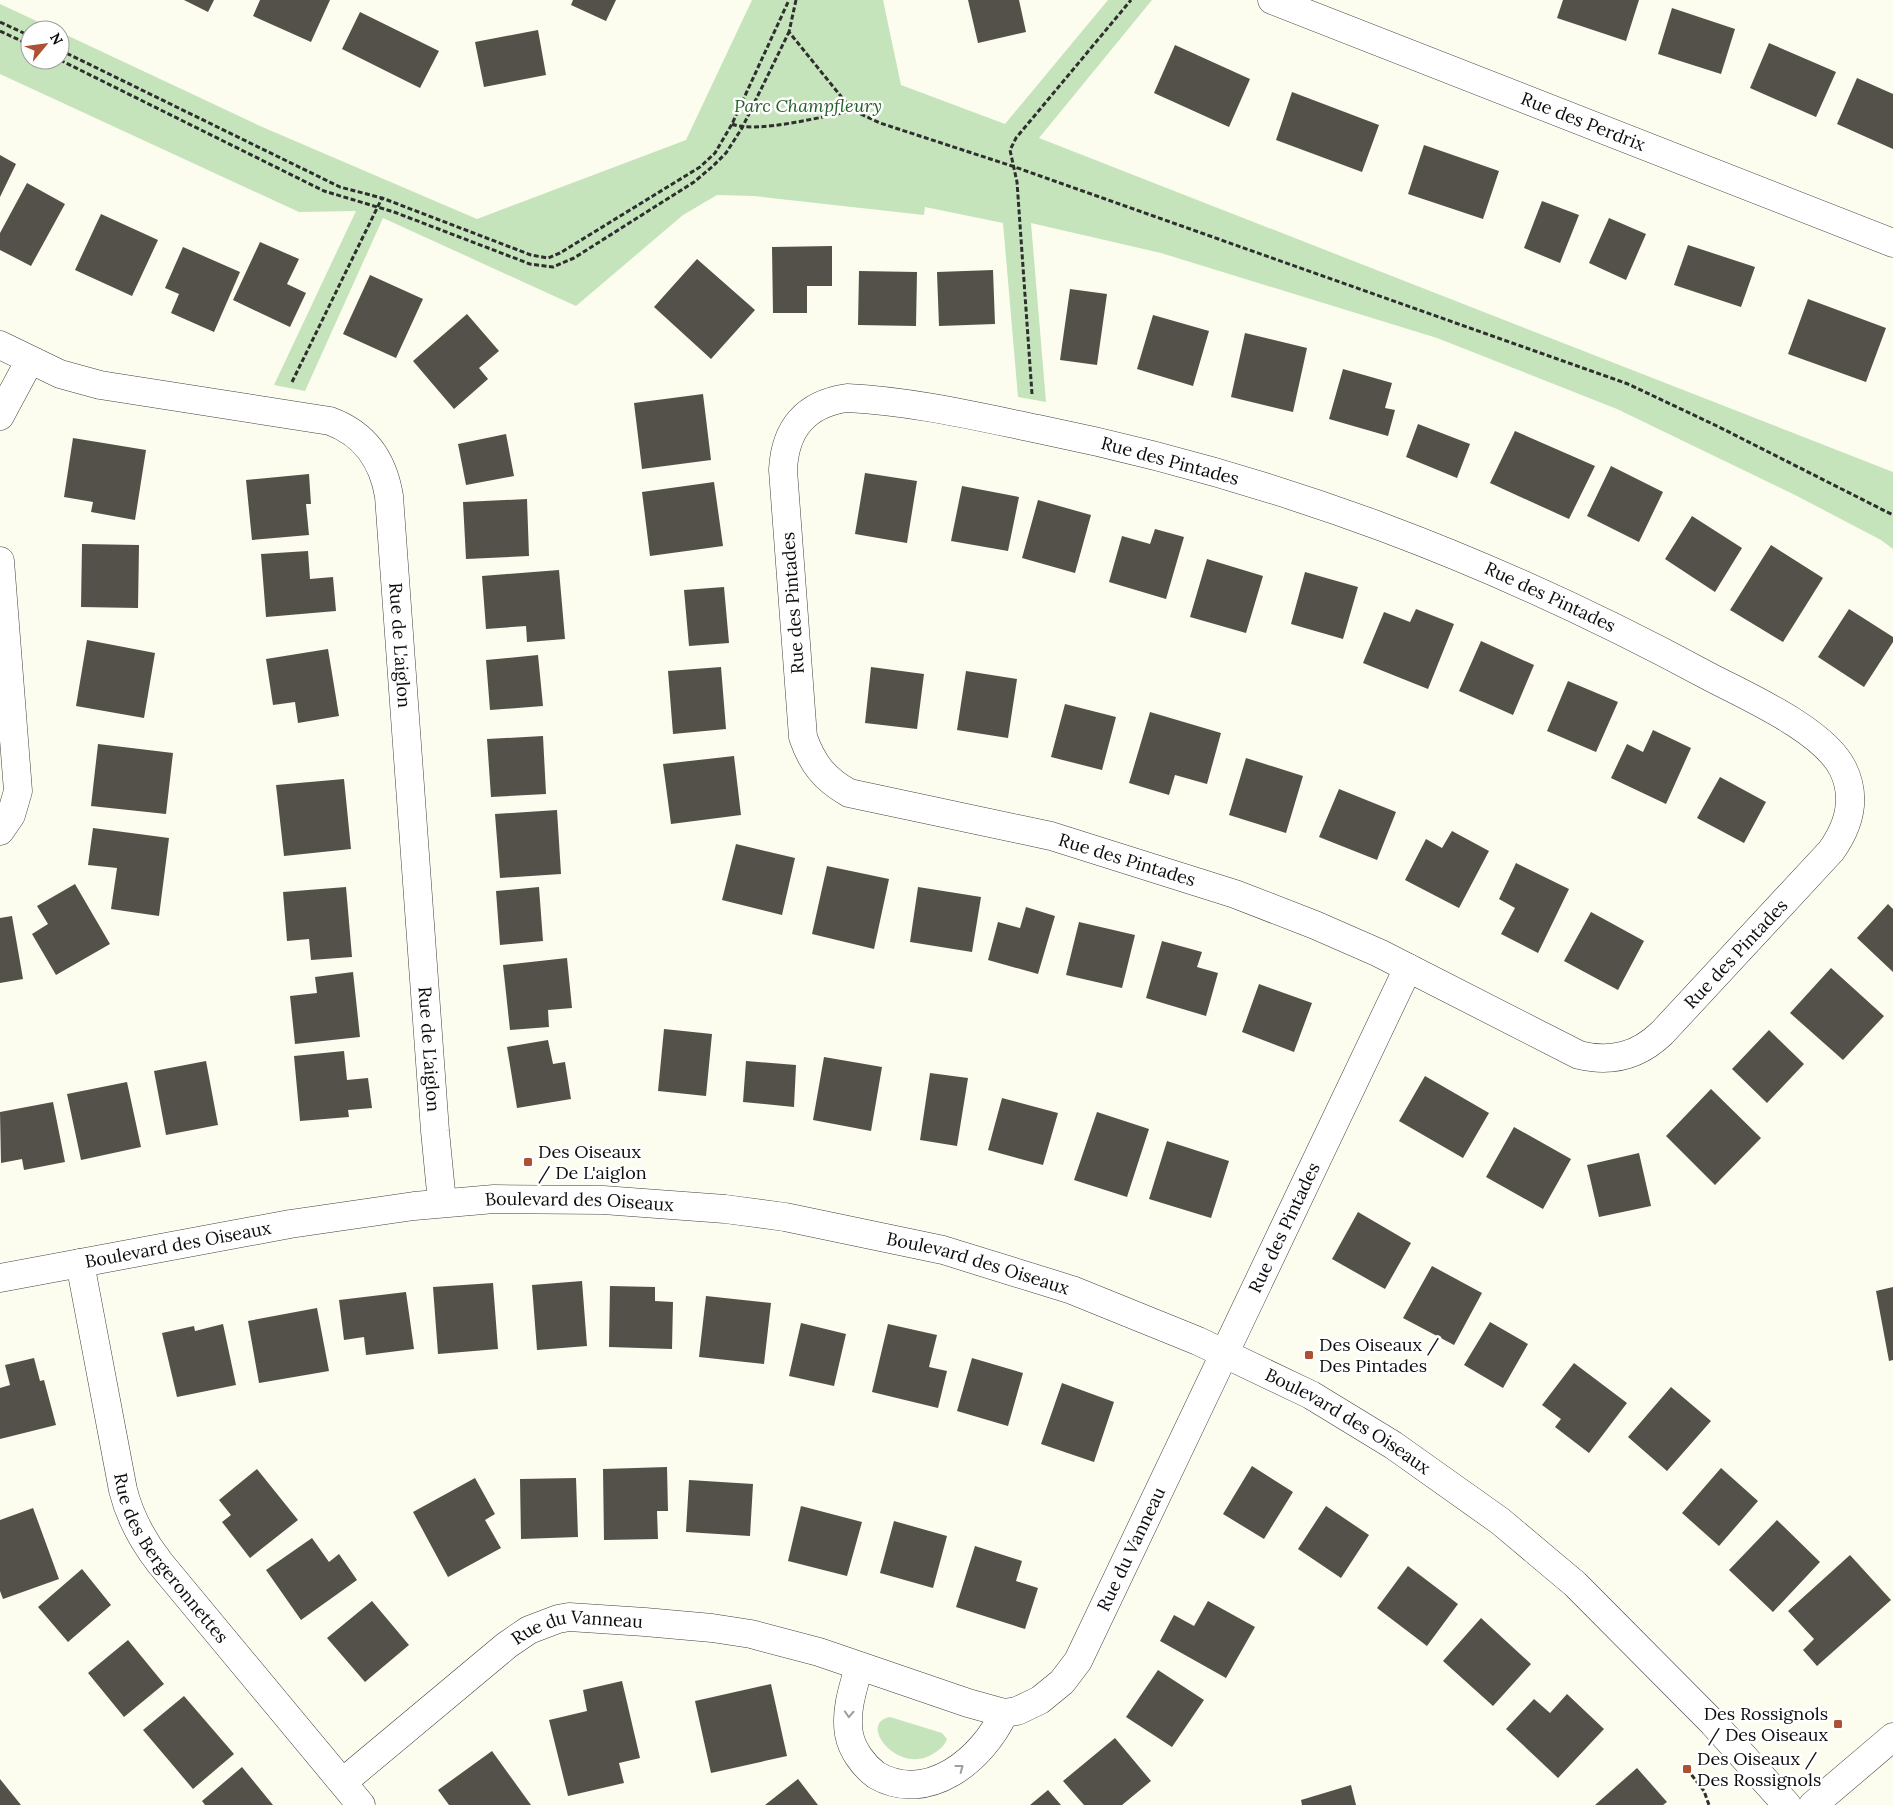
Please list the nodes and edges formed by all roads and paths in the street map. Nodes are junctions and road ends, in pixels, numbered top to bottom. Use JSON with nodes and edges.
{"nodes":[{"id":1,"x":789,"y":0,"type":"edge"},
{"id":2,"x":796,"y":0,"type":"edge"},
{"id":3,"x":1131,"y":0,"type":"edge"},
{"id":4,"x":1272,"y":0,"type":"edge"},
{"id":5,"x":0,"y":22,"type":"edge"},
{"id":6,"x":20,"y":31,"type":"edge"},
{"id":7,"x":0,"y":32,"type":"edge"},
{"id":8,"x":789,"y":32,"type":"junction"},
{"id":9,"x":20,"y":41,"type":"edge"},
{"id":10,"x":70,"y":55,"type":"edge"},
{"id":11,"x":70,"y":65,"type":"edge"},
{"id":12,"x":852,"y":110,"type":"junction"},
{"id":13,"x":732,"y":124,"type":"junction"},
{"id":14,"x":742,"y":128,"type":"junction"},
{"id":15,"x":1015,"y":167,"type":"junction"},
{"id":16,"x":382,"y":198,"type":"junction"},
{"id":17,"x":377,"y":207,"type":"junction"},
{"id":18,"x":1893,"y":242,"type":"edge"},
{"id":19,"x":0,"y":345,"type":"edge"},
{"id":20,"x":30,"y":360,"type":"junction"},
{"id":21,"x":289,"y":388,"type":"dead end"},
{"id":22,"x":1032,"y":400,"type":"dead end"},
{"id":23,"x":0,"y":416,"type":"edge"},
{"id":24,"x":1893,"y":515,"type":"edge"},
{"id":25,"x":0,"y":562,"type":"edge"},
{"id":26,"x":0,"y":831,"type":"edge"},
{"id":27,"x":1408,"y":968,"type":"junction"},
{"id":28,"x":442,"y":1202,"type":"junction"},
{"id":29,"x":80,"y":1262,"type":"junction"},
{"id":30,"x":0,"y":1278,"type":"edge"},
{"id":31,"x":1224,"y":1353,"type":"junction"},
{"id":32,"x":859,"y":1667,"type":"junction"},
{"id":33,"x":1004,"y":1713,"type":"junction"},
{"id":34,"x":1893,"y":1737,"type":"edge"},
{"id":35,"x":1687,"y":1769,"type":"dead end"},
{"id":36,"x":342,"y":1782,"type":"junction"},
{"id":37,"x":361,"y":1805,"type":"edge"},
{"id":38,"x":1708,"y":1805,"type":"edge"},
{"id":39,"x":1787,"y":1805,"type":"edge"},
{"id":40,"x":1813,"y":1805,"type":"edge"}],
"edges":[{"from":1,"to":13,"type":"path"},
{"from":2,"to":8,"type":"path"},
{"from":3,"to":15,"type":"path"},
{"from":4,"to":18,"type":"street","name":"Rue des Perdrix"},
{"from":5,"to":6,"type":"path"},
{"from":7,"to":9,"type":"path"},
{"from":8,"to":12,"type":"path"},
{"from":8,"to":14,"type":"path"},
{"from":10,"to":16,"type":"path"},
{"from":11,"to":17,"type":"path"},
{"from":12,"to":14,"type":"path"},
{"from":12,"to":15,"type":"path"},
{"from":13,"to":14,"type":"path"},
{"from":13,"to":16,"type":"path"},
{"from":14,"to":17,"type":"path"},
{"from":15,"to":22,"type":"path"},
{"from":15,"to":24,"type":"path"},
{"from":16,"to":17,"type":"path"},
{"from":17,"to":21,"type":"path"},
{"from":19,"to":20,"type":"street","name":"Rue de L'aiglon"},
{"from":20,"to":23,"type":"street"},
{"from":20,"to":28,"type":"street","name":"Rue de L'aiglon"},
{"from":25,"to":26,"type":"street"},
{"from":27,"to":27,"type":"street","name":"Rue des Pintades"},
{"from":27,"to":31,"type":"street","name":"Rue des Pintades"},
{"from":28,"to":29,"type":"street","name":"Boulevard des Oiseaux"},
{"from":28,"to":31,"type":"street","name":"Boulevard des Oiseaux"},
{"from":29,"to":30,"type":"street","name":"Boulevard des Oiseaux"},
{"from":29,"to":36,"type":"street","name":"Rue des Bergeronnettes"},
{"from":31,"to":33,"type":"street","name":"Rue du Vanneau"},
{"from":31,"to":39,"type":"street","name":"Boulevard des Oiseaux"},
{"from":32,"to":33,"type":"street","name":"Rue du Vanneau"},
{"from":32,"to":33,"type":"street","one_way":true},
{"from":32,"to":36,"type":"street","name":"Rue du Vanneau"},
{"from":34,"to":40,"type":"street"},
{"from":35,"to":38,"type":"path"},
{"from":36,"to":37,"type":"street","name":"Rue des Bergeronnettes"}]}
